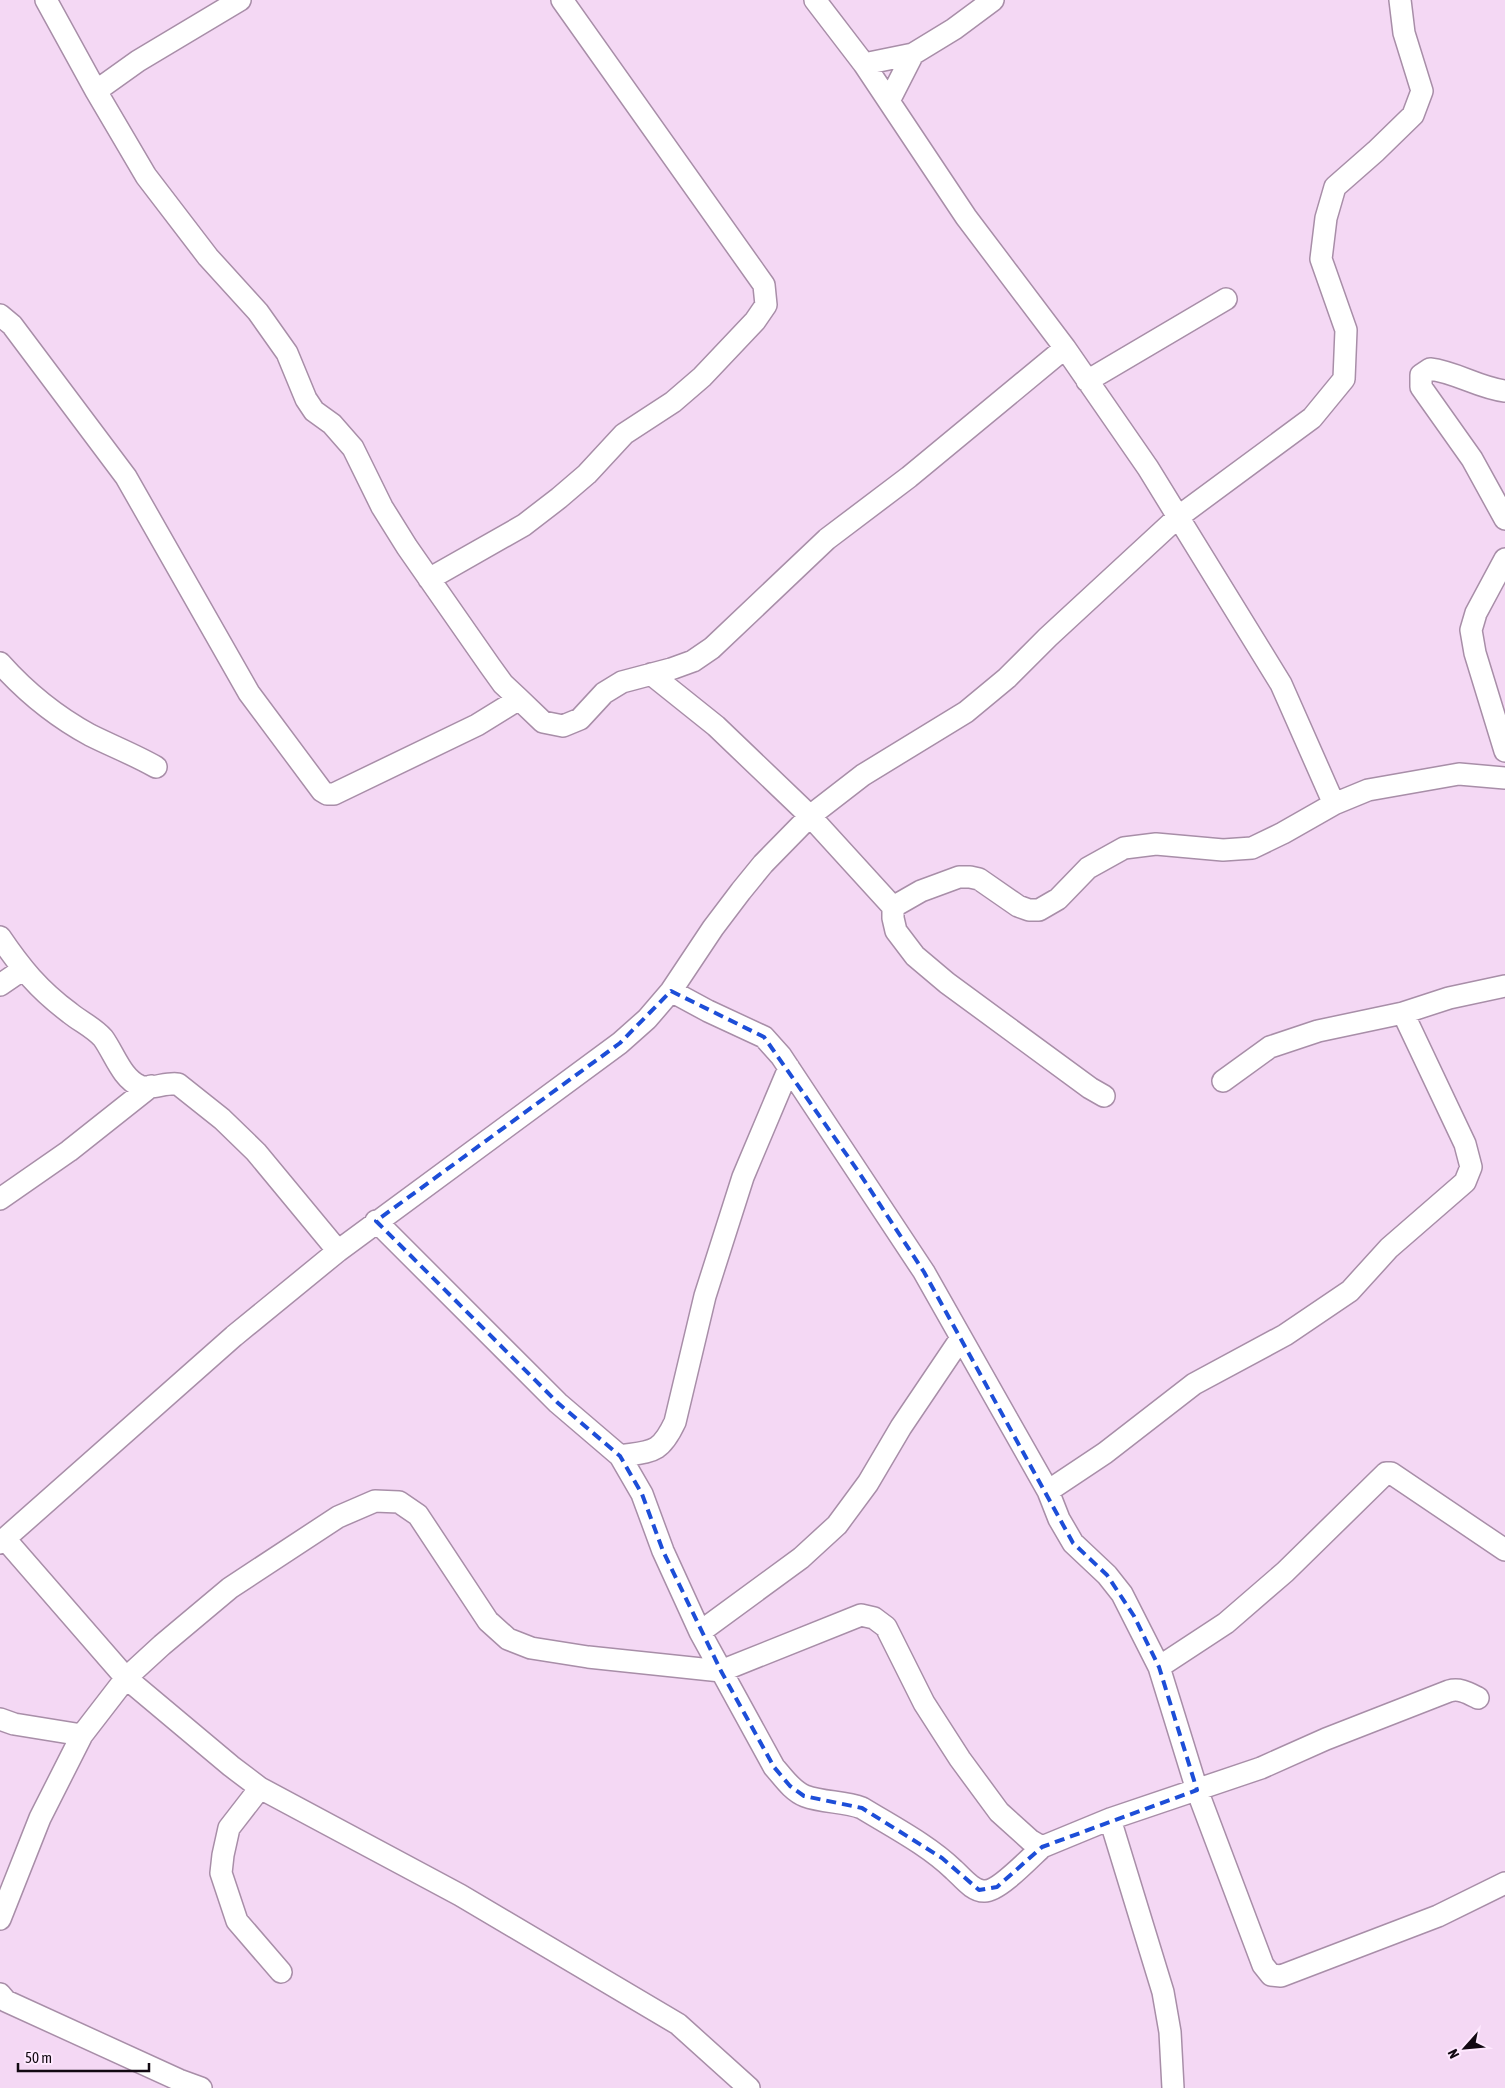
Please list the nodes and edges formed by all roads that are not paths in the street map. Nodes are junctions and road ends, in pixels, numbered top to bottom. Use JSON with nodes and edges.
{"nodes":[{"id":1,"x":46,"y":0,"type":"edge"},
{"id":2,"x":240,"y":0,"type":"edge"},
{"id":3,"x":562,"y":0,"type":"edge"},
{"id":4,"x":815,"y":0,"type":"edge"},
{"id":5,"x":993,"y":0,"type":"edge"},
{"id":6,"x":1400,"y":0,"type":"edge"},
{"id":7,"x":913,"y":54,"type":"junction"},
{"id":8,"x":864,"y":64,"type":"junction"},
{"id":9,"x":96,"y":91,"type":"junction"},
{"id":10,"x":889,"y":101,"type":"junction"},
{"id":11,"x":1226,"y":299,"type":"dead end"},
{"id":12,"x":0,"y":315,"type":"edge"},
{"id":13,"x":1065,"y":348,"type":"junction"},
{"id":14,"x":1087,"y":381,"type":"junction"},
{"id":15,"x":1505,"y":391,"type":"edge"},
{"id":16,"x":1178,"y":517,"type":"junction"},
{"id":17,"x":1505,"y":519,"type":"edge"},
{"id":18,"x":1505,"y":558,"type":"edge"},
{"id":19,"x":429,"y":579,"type":"junction"},
{"id":20,"x":0,"y":663,"type":"edge"},
{"id":21,"x":651,"y":674,"type":"junction"},
{"id":22,"x":519,"y":699,"type":"junction"},
{"id":23,"x":1505,"y":751,"type":"edge"},
{"id":24,"x":156,"y":767,"type":"dead end"},
{"id":25,"x":1505,"y":778,"type":"edge"},
{"id":26,"x":1334,"y":804,"type":"junction"},
{"id":27,"x":810,"y":816,"type":"junction"},
{"id":28,"x":893,"y":907,"type":"junction"},
{"id":29,"x":0,"y":937,"type":"edge"},
{"id":30,"x":22,"y":970,"type":"junction"},
{"id":31,"x":0,"y":985,"type":"edge"},
{"id":32,"x":1505,"y":986,"type":"edge"},
{"id":33,"x":672,"y":991,"type":"junction"},
{"id":34,"x":1403,"y":1013,"type":"junction"},
{"id":35,"x":789,"y":1068,"type":"junction"},
{"id":36,"x":1223,"y":1081,"type":"dead end"},
{"id":37,"x":151,"y":1086,"type":"junction"},
{"id":38,"x":1104,"y":1096,"type":"dead end"},
{"id":39,"x":0,"y":1200,"type":"edge"},
{"id":40,"x":376,"y":1221,"type":"junction"},
{"id":41,"x":338,"y":1251,"type":"junction"},
{"id":42,"x":961,"y":1338,"type":"junction"},
{"id":43,"x":620,"y":1456,"type":"junction"},
{"id":44,"x":1048,"y":1491,"type":"junction"},
{"id":45,"x":2,"y":1541,"type":"edge"},
{"id":46,"x":1505,"y":1550,"type":"edge"},
{"id":47,"x":700,"y":1632,"type":"junction"},
{"id":48,"x":1159,"y":1667,"type":"junction"},
{"id":49,"x":721,"y":1671,"type":"junction"},
{"id":50,"x":126,"y":1678,"type":"junction"},
{"id":51,"x":1478,"y":1698,"type":"dead end"},
{"id":52,"x":0,"y":1719,"type":"edge"},
{"id":53,"x":82,"y":1735,"type":"junction"},
{"id":54,"x":260,"y":1788,"type":"junction"},
{"id":55,"x":1197,"y":1790,"type":"junction"},
{"id":56,"x":1110,"y":1820,"type":"junction"},
{"id":57,"x":1042,"y":1847,"type":"junction"},
{"id":58,"x":1505,"y":1883,"type":"edge"},
{"id":59,"x":0,"y":1919,"type":"edge"},
{"id":60,"x":280,"y":1972,"type":"dead end"},
{"id":61,"x":0,"y":1994,"type":"edge"},
{"id":62,"x":201,"y":2088,"type":"edge"},
{"id":63,"x":749,"y":2088,"type":"edge"},
{"id":64,"x":1173,"y":2088,"type":"edge"}],
"edges":[{"from":1,"to":9,"type":"street"},
{"from":2,"to":9,"type":"street"},
{"from":3,"to":19,"type":"street"},
{"from":4,"to":8,"type":"street"},
{"from":5,"to":7,"type":"street"},
{"from":6,"to":16,"type":"street"},
{"from":7,"to":8,"type":"street"},
{"from":7,"to":10,"type":"street"},
{"from":8,"to":10,"type":"street"},
{"from":9,"to":19,"type":"street"},
{"from":10,"to":13,"type":"street"},
{"from":11,"to":14,"type":"street"},
{"from":12,"to":22,"type":"street"},
{"from":13,"to":14,"type":"street"},
{"from":13,"to":21,"type":"street"},
{"from":14,"to":16,"type":"street"},
{"from":15,"to":17,"type":"street"},
{"from":16,"to":26,"type":"street"},
{"from":16,"to":27,"type":"street"},
{"from":18,"to":23,"type":"street"},
{"from":19,"to":22,"type":"street"},
{"from":20,"to":24,"type":"street"},
{"from":21,"to":22,"type":"street"},
{"from":21,"to":27,"type":"street"},
{"from":25,"to":26,"type":"street"},
{"from":26,"to":28,"type":"street"},
{"from":27,"to":28,"type":"street"},
{"from":27,"to":33,"type":"street"},
{"from":28,"to":38,"type":"street"},
{"from":29,"to":30,"type":"street"},
{"from":30,"to":31,"type":"street"},
{"from":30,"to":37,"type":"street"},
{"from":32,"to":34,"type":"street"},
{"from":33,"to":35,"type":"street"},
{"from":33,"to":40,"type":"street"},
{"from":34,"to":36,"type":"street"},
{"from":34,"to":44,"type":"street"},
{"from":35,"to":42,"type":"street"},
{"from":35,"to":43,"type":"street"},
{"from":37,"to":39,"type":"street"},
{"from":37,"to":41,"type":"street"},
{"from":40,"to":41,"type":"street"},
{"from":40,"to":43,"type":"street"},
{"from":41,"to":45,"type":"street"},
{"from":42,"to":44,"type":"street"},
{"from":42,"to":47,"type":"street"},
{"from":43,"to":47,"type":"street"},
{"from":44,"to":48,"type":"street"},
{"from":45,"to":50,"type":"street"},
{"from":46,"to":48,"type":"street"},
{"from":47,"to":49,"type":"street"},
{"from":48,"to":55,"type":"street"},
{"from":49,"to":50,"type":"street"},
{"from":49,"to":57,"type":"street"},
{"from":49,"to":57,"type":"street"},
{"from":50,"to":53,"type":"street"},
{"from":50,"to":54,"type":"street"},
{"from":51,"to":55,"type":"street"},
{"from":52,"to":53,"type":"street"},
{"from":53,"to":59,"type":"street"},
{"from":54,"to":60,"type":"street"},
{"from":54,"to":63,"type":"street"},
{"from":55,"to":56,"type":"street"},
{"from":55,"to":58,"type":"street"},
{"from":56,"to":57,"type":"street"},
{"from":56,"to":64,"type":"street"},
{"from":61,"to":62,"type":"street"}]}
